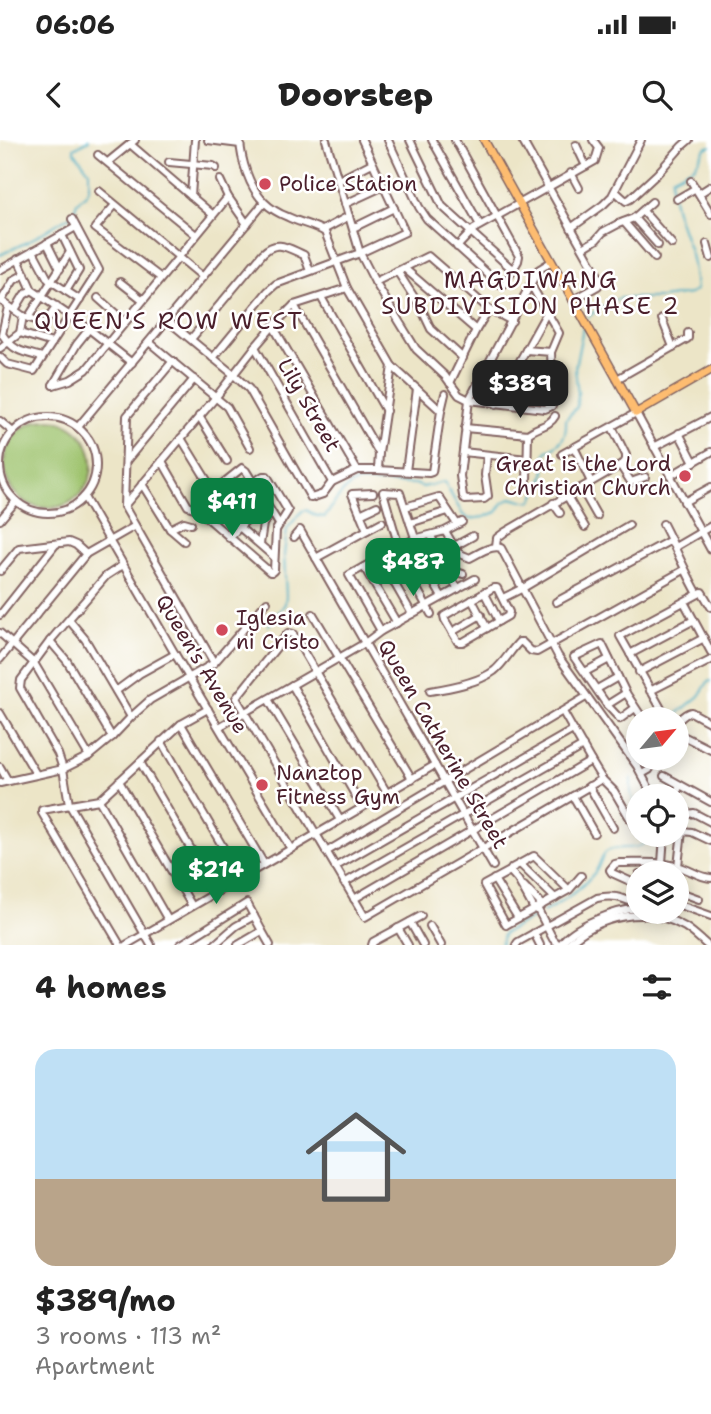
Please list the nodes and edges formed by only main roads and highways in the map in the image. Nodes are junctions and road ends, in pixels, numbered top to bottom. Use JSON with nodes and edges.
{"nodes":[{"id":1,"x":484,"y":140,"type":"edge"},
{"id":2,"x":711,"y":370,"type":"edge"}],
"edges":[{"from":1,"to":2,"type":"main road"}]}
